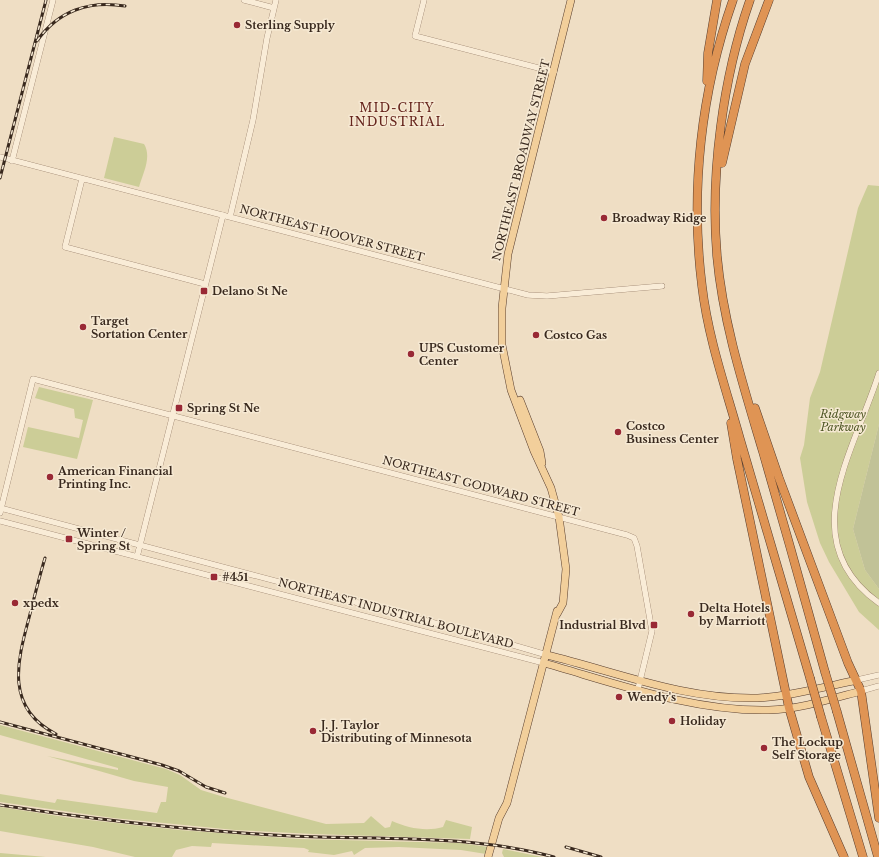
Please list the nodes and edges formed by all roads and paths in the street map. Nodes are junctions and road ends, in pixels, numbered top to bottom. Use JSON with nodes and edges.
{"nodes":[{"id":1,"x":53,"y":0,"type":"edge"},
{"id":2,"x":244,"y":0,"type":"edge"},
{"id":3,"x":276,"y":0,"type":"edge"},
{"id":4,"x":424,"y":0,"type":"edge"},
{"id":5,"x":572,"y":0,"type":"edge"},
{"id":6,"x":717,"y":0,"type":"edge"},
{"id":7,"x":733,"y":0,"type":"edge"},
{"id":8,"x":750,"y":0,"type":"edge"},
{"id":9,"x":769,"y":0,"type":"edge"},
{"id":10,"x":274,"y":8,"type":"junction"},
{"id":11,"x":554,"y":72,"type":"junction"},
{"id":12,"x":706,"y":106,"type":"junction"},
{"id":13,"x":0,"y":158,"type":"edge"},
{"id":14,"x":12,"y":161,"type":"junction"},
{"id":15,"x":82,"y":179,"type":"junction"},
{"id":16,"x":716,"y":195,"type":"junction"},
{"id":17,"x":223,"y":215,"type":"junction"},
{"id":18,"x":230,"y":217,"type":"junction"},
{"id":19,"x":205,"y":284,"type":"junction"},
{"id":20,"x":662,"y":286,"type":"dead end"},
{"id":21,"x":503,"y":288,"type":"junction"},
{"id":22,"x":726,"y":318,"type":"junction"},
{"id":23,"x":879,"y":373,"type":"edge"},
{"id":24,"x":725,"y":387,"type":"junction"},
{"id":25,"x":172,"y":416,"type":"junction"},
{"id":26,"x":0,"y":510,"type":"edge"},
{"id":27,"x":559,"y":517,"type":"junction"},
{"id":28,"x":0,"y":521,"type":"edge"},
{"id":29,"x":140,"y":545,"type":"junction"},
{"id":30,"x":137,"y":557,"type":"junction"},
{"id":31,"x":879,"y":603,"type":"edge"},
{"id":32,"x":547,"y":655,"type":"junction"},
{"id":33,"x":544,"y":664,"type":"junction"},
{"id":34,"x":879,"y":675,"type":"edge"},
{"id":35,"x":857,"y":680,"type":"junction"},
{"id":36,"x":639,"y":685,"type":"junction"},
{"id":37,"x":879,"y":686,"type":"edge"},
{"id":38,"x":861,"y":691,"type":"junction"},
{"id":39,"x":786,"y":694,"type":"junction"},
{"id":40,"x":789,"y":708,"type":"junction"},
{"id":41,"x":879,"y":818,"type":"edge"},
{"id":42,"x":488,"y":857,"type":"edge"},
{"id":43,"x":844,"y":857,"type":"edge"},
{"id":44,"x":863,"y":857,"type":"edge"},
{"id":45,"x":878,"y":857,"type":"edge"}],
"edges":[{"from":1,"to":14,"type":"street"},
{"from":2,"to":10,"type":"street"},
{"from":3,"to":10,"type":"street"},
{"from":4,"to":11,"type":"street"},
{"from":5,"to":11,"type":"main road","name":"NORTHEAST BROADWAY STREET"},
{"from":6,"to":12,"type":"highway"},
{"from":7,"to":12,"type":"highway"},
{"from":8,"to":16,"type":"highway"},
{"from":9,"to":16,"type":"highway"},
{"from":10,"to":18,"type":"street"},
{"from":11,"to":21,"type":"main road","name":"NORTHEAST BROADWAY STREET"},
{"from":12,"to":24,"type":"highway"},
{"from":13,"to":14,"type":"street","name":"NORTHEAST HOOVER STREET"},
{"from":14,"to":15,"type":"street","name":"NORTHEAST HOOVER STREET"},
{"from":15,"to":17,"type":"street","name":"NORTHEAST HOOVER STREET"},
{"from":15,"to":19,"type":"street"},
{"from":16,"to":22,"type":"highway"},
{"from":17,"to":18,"type":"street","name":"NORTHEAST HOOVER STREET"},
{"from":17,"to":19,"type":"street"},
{"from":18,"to":21,"type":"street","name":"NORTHEAST HOOVER STREET"},
{"from":19,"to":25,"type":"street"},
{"from":20,"to":21,"type":"street","name":"NORTHEAST HOOVER STREET"},
{"from":21,"to":27,"type":"main road","name":"NORTHEAST BROADWAY STREET"},
{"from":22,"to":35,"type":"highway"},
{"from":22,"to":45,"type":"highway","bridge":true},
{"from":23,"to":31,"type":"street"},
{"from":24,"to":39,"type":"highway"},
{"from":24,"to":44,"type":"highway","bridge":true},
{"from":25,"to":26,"type":"street","name":"NORTHEAST GODWARD STREET"},
{"from":25,"to":27,"type":"street","name":"NORTHEAST GODWARD STREET"},
{"from":25,"to":29,"type":"street"},
{"from":26,"to":29,"type":"street","name":"NORTHEAST INDUSTRIAL BOULEVARD"},
{"from":27,"to":32,"type":"main road","name":"NORTHEAST BROADWAY STREET"},
{"from":27,"to":36,"type":"street","name":"NORTHEAST GODWARD STREET"},
{"from":28,"to":30,"type":"street","name":"NORTHEAST INDUSTRIAL BOULEVARD"},
{"from":29,"to":30,"type":"street"},
{"from":29,"to":32,"type":"street","name":"NORTHEAST INDUSTRIAL BOULEVARD"},
{"from":30,"to":33,"type":"street","name":"NORTHEAST INDUSTRIAL BOULEVARD"},
{"from":32,"to":33,"type":"main road","name":"NORTHEAST BROADWAY STREET"},
{"from":32,"to":36,"type":"main road","name":"NORTHEAST INDUSTRIAL BOULEVARD"},
{"from":33,"to":36,"type":"main road","name":"NORTHEAST INDUSTRIAL BOULEVARD"},
{"from":33,"to":42,"type":"main road","name":"NORTHEAST BROADWAY STREET"},
{"from":34,"to":35,"type":"street"},
{"from":35,"to":38,"type":"highway"},
{"from":35,"to":39,"type":"main road","name":"NORTHEAST INDUSTRIAL BOULEVARD"},
{"from":36,"to":39,"type":"main road","name":"NORTHEAST INDUSTRIAL BOULEVARD"},
{"from":36,"to":40,"type":"main road","name":"NORTHEAST INDUSTRIAL BOULEVARD"},
{"from":37,"to":38,"type":"street"},
{"from":38,"to":40,"type":"main road","name":"NORTHEAST INDUSTRIAL BOULEVARD"},
{"from":38,"to":41,"type":"highway"},
{"from":39,"to":40,"type":"highway"},
{"from":40,"to":43,"type":"highway"}]}
